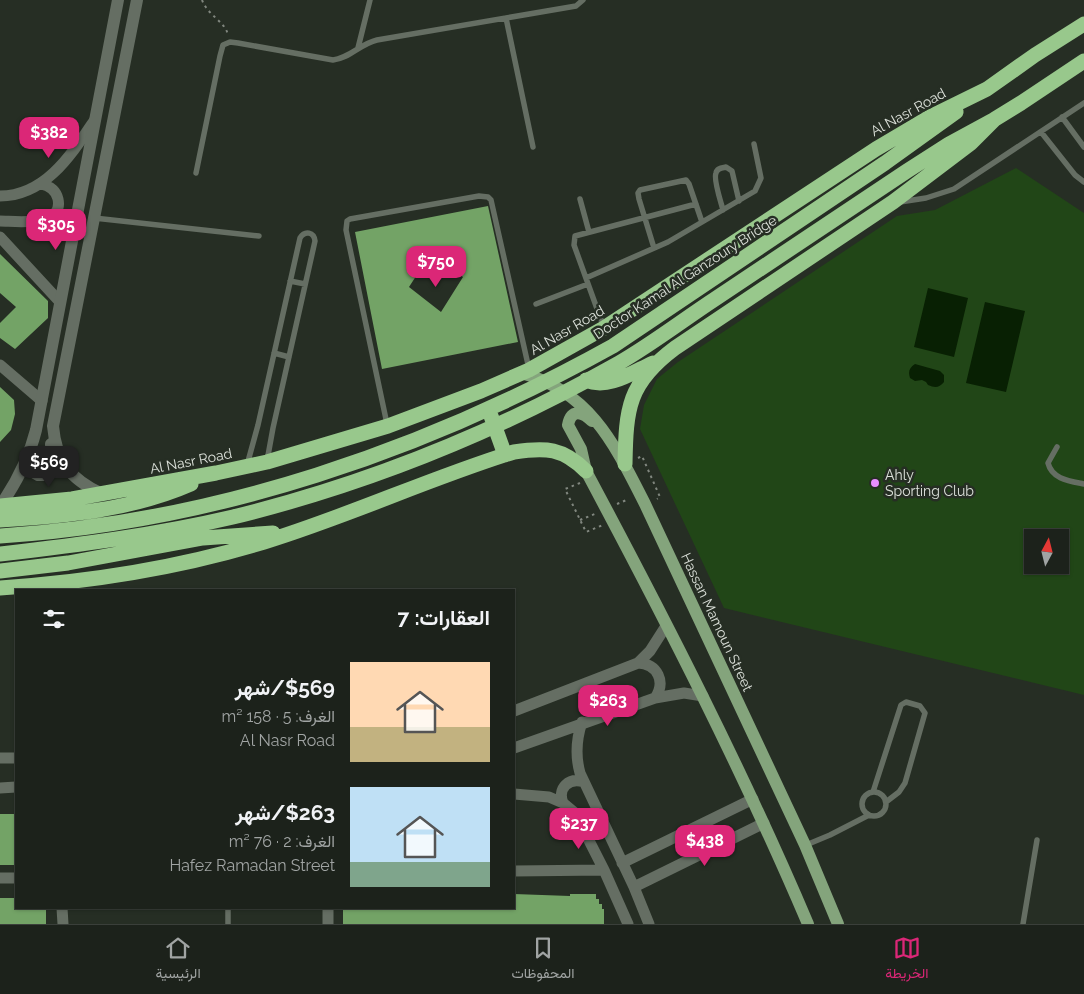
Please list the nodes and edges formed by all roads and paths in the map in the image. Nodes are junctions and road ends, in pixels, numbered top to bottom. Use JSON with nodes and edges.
{"nodes":[{"id":1,"x":118,"y":0,"type":"edge"},
{"id":2,"x":137,"y":0,"type":"edge"},
{"id":3,"x":202,"y":0,"type":"edge"},
{"id":4,"x":370,"y":0,"type":"edge"},
{"id":5,"x":583,"y":0,"type":"edge"},
{"id":6,"x":506,"y":18,"type":"junction"},
{"id":7,"x":1084,"y":24,"type":"edge"},
{"id":8,"x":230,"y":42,"type":"junction"},
{"id":9,"x":358,"y":48,"type":"junction"},
{"id":10,"x":1084,"y":61,"type":"edge"},
{"id":11,"x":988,"y":89,"type":"junction"},
{"id":12,"x":1084,"y":102,"type":"edge"},
{"id":13,"x":1062,"y":117,"type":"junction"},
{"id":14,"x":995,"y":119,"type":"junction"},
{"id":15,"x":94,"y":121,"type":"junction"},
{"id":16,"x":1041,"y":132,"type":"junction"},
{"id":17,"x":754,"y":144,"type":"dead end"},
{"id":18,"x":533,"y":146,"type":"dead end"},
{"id":19,"x":1084,"y":147,"type":"edge"},
{"id":20,"x":196,"y":173,"type":"dead end"},
{"id":21,"x":1084,"y":182,"type":"edge"},
{"id":22,"x":41,"y":184,"type":"junction"},
{"id":23,"x":0,"y":196,"type":"edge"},
{"id":24,"x":580,"y":199,"type":"dead end"},
{"id":25,"x":739,"y":201,"type":"junction"},
{"id":26,"x":893,"y":202,"type":"junction"},
{"id":27,"x":696,"y":204,"type":"junction"},
{"id":28,"x":723,"y":210,"type":"junction"},
{"id":29,"x":94,"y":218,"type":"junction"},
{"id":30,"x":645,"y":218,"type":"junction"},
{"id":31,"x":0,"y":221,"type":"edge"},
{"id":32,"x":702,"y":222,"type":"junction"},
{"id":33,"x":589,"y":232,"type":"junction"},
{"id":34,"x":259,"y":236,"type":"dead end"},
{"id":35,"x":0,"y":237,"type":"edge"},
{"id":36,"x":654,"y":248,"type":"junction"},
{"id":37,"x":290,"y":281,"type":"junction"},
{"id":38,"x":587,"y":281,"type":"junction"},
{"id":39,"x":305,"y":284,"type":"junction"},
{"id":40,"x":60,"y":302,"type":"junction"},
{"id":41,"x":536,"y":304,"type":"dead end"},
{"id":42,"x":604,"y":328,"type":"junction"},
{"id":43,"x":568,"y":348,"type":"junction"},
{"id":44,"x":274,"y":354,"type":"junction"},
{"id":45,"x":289,"y":357,"type":"junction"},
{"id":46,"x":657,"y":361,"type":"junction"},
{"id":47,"x":0,"y":366,"type":"edge"},
{"id":48,"x":525,"y":371,"type":"junction"},
{"id":49,"x":481,"y":391,"type":"junction"},
{"id":50,"x":42,"y":400,"type":"junction"},
{"id":51,"x":53,"y":426,"type":"junction"},
{"id":52,"x":388,"y":426,"type":"junction"},
{"id":53,"x":604,"y":432,"type":"junction"},
{"id":54,"x":32,"y":445,"type":"junction"},
{"id":55,"x":1058,"y":447,"type":"dead end"},
{"id":56,"x":505,"y":454,"type":"junction"},
{"id":57,"x":642,"y":456,"type":"dead end"},
{"id":58,"x":267,"y":462,"type":"junction"},
{"id":59,"x":625,"y":464,"type":"junction"},
{"id":60,"x":246,"y":467,"type":"junction"},
{"id":61,"x":216,"y":474,"type":"junction"},
{"id":62,"x":588,"y":475,"type":"junction"},
{"id":63,"x":1084,"y":484,"type":"edge"},
{"id":64,"x":102,"y":494,"type":"junction"},
{"id":65,"x":660,"y":497,"type":"dead end"},
{"id":66,"x":631,"y":498,"type":"dead end"},
{"id":67,"x":0,"y":506,"type":"edge"},
{"id":68,"x":614,"y":506,"type":"dead end"},
{"id":69,"x":597,"y":513,"type":"dead end"},
{"id":70,"x":5,"y":520,"type":"edge"},
{"id":71,"x":580,"y":520,"type":"junction"},
{"id":72,"x":612,"y":520,"type":"junction"},
{"id":73,"x":293,"y":532,"type":"junction"},
{"id":74,"x":0,"y":536,"type":"edge"},
{"id":75,"x":0,"y":554,"type":"edge"},
{"id":76,"x":0,"y":570,"type":"edge"},
{"id":77,"x":0,"y":588,"type":"edge"},
{"id":78,"x":666,"y":626,"type":"junction"},
{"id":79,"x":638,"y":663,"type":"junction"},
{"id":80,"x":703,"y":696,"type":"junction"},
{"id":81,"x":655,"y":698,"type":"junction"},
{"id":82,"x":515,"y":711,"type":"edge"},
{"id":83,"x":582,"y":722,"type":"junction"},
{"id":84,"x":515,"y":748,"type":"edge"},
{"id":85,"x":0,"y":758,"type":"edge"},
{"id":86,"x":15,"y":758,"type":"edge"},
{"id":87,"x":584,"y":782,"type":"junction"},
{"id":88,"x":15,"y":787,"type":"edge"},
{"id":89,"x":0,"y":788,"type":"edge"},
{"id":90,"x":873,"y":792,"type":"junction"},
{"id":91,"x":515,"y":794,"type":"edge"},
{"id":92,"x":753,"y":799,"type":"junction"},
{"id":93,"x":886,"y":802,"type":"junction"},
{"id":94,"x":563,"y":803,"type":"junction"},
{"id":95,"x":869,"y":815,"type":"junction"},
{"id":96,"x":764,"y":823,"type":"junction"},
{"id":97,"x":1037,"y":840,"type":"dead end"},
{"id":98,"x":806,"y":845,"type":"junction"},
{"id":99,"x":622,"y":863,"type":"junction"},
{"id":100,"x":604,"y":870,"type":"junction"},
{"id":101,"x":515,"y":871,"type":"edge"},
{"id":102,"x":0,"y":878,"type":"edge"},
{"id":103,"x":15,"y":878,"type":"edge"},
{"id":104,"x":634,"y":887,"type":"junction"},
{"id":105,"x":62,"y":909,"type":"edge"},
{"id":106,"x":228,"y":909,"type":"edge"},
{"id":107,"x":328,"y":909,"type":"edge"},
{"id":108,"x":63,"y":924,"type":"edge"},
{"id":109,"x":228,"y":924,"type":"edge"},
{"id":110,"x":328,"y":924,"type":"edge"},
{"id":111,"x":628,"y":924,"type":"edge"},
{"id":112,"x":649,"y":924,"type":"edge"},
{"id":113,"x":808,"y":924,"type":"edge"},
{"id":114,"x":838,"y":924,"type":"edge"},
{"id":115,"x":1023,"y":924,"type":"edge"}],
"edges":[{"from":1,"to":15,"type":"street"},
{"from":2,"to":29,"type":"street"},
{"from":3,"to":8,"type":"path"},
{"from":4,"to":9,"type":"lane"},
{"from":5,"to":6,"type":"lane"},
{"from":6,"to":9,"type":"lane"},
{"from":6,"to":18,"type":"lane"},
{"from":7,"to":11,"type":"highway","name":"Al Nasr Road"},
{"from":8,"to":9,"type":"lane"},
{"from":8,"to":20,"type":"lane"},
{"from":10,"to":14,"type":"highway"},
{"from":11,"to":42,"type":"highway","name":"Al Nasr Road"},
{"from":11,"to":74,"type":"highway","name":"Doctor Kamal Al Ganzoury Bridge"},
{"from":12,"to":13,"type":"lane"},
{"from":13,"to":16,"type":"lane"},
{"from":13,"to":19,"type":"lane"},
{"from":14,"to":26,"type":"highway"},
{"from":14,"to":75,"type":"highway"},
{"from":15,"to":22,"type":"street"},
{"from":15,"to":40,"type":"street"},
{"from":16,"to":21,"type":"lane"},
{"from":16,"to":26,"type":"lane"},
{"from":17,"to":25,"type":"lane"},
{"from":22,"to":23,"type":"street"},
{"from":22,"to":31,"type":"street"},
{"from":24,"to":33,"type":"lane"},
{"from":25,"to":28,"type":"lane"},
{"from":25,"to":28,"type":"lane"},
{"from":26,"to":46,"type":"highway"},
{"from":27,"to":30,"type":"lane"},
{"from":27,"to":30,"type":"lane"},
{"from":27,"to":32,"type":"lane"},
{"from":28,"to":32,"type":"lane"},
{"from":29,"to":34,"type":"lane"},
{"from":29,"to":51,"type":"street"},
{"from":30,"to":33,"type":"lane"},
{"from":30,"to":36,"type":"lane"},
{"from":32,"to":36,"type":"lane"},
{"from":33,"to":38,"type":"lane"},
{"from":35,"to":40,"type":"street"},
{"from":36,"to":38,"type":"lane"},
{"from":37,"to":39,"type":"lane"},
{"from":37,"to":39,"type":"lane"},
{"from":37,"to":44,"type":"lane"},
{"from":38,"to":41,"type":"lane"},
{"from":38,"to":42,"type":"lane"},
{"from":39,"to":45,"type":"lane"},
{"from":40,"to":50,"type":"street"},
{"from":42,"to":43,"type":"highway","name":"Al Nasr Road"},
{"from":43,"to":46,"type":"highway"},
{"from":43,"to":48,"type":"highway","name":"Al Nasr Road"},
{"from":44,"to":45,"type":"lane"},
{"from":44,"to":60,"type":"lane"},
{"from":45,"to":58,"type":"lane"},
{"from":46,"to":59,"type":"highway"},
{"from":47,"to":50,"type":"street"},
{"from":48,"to":49,"type":"highway","name":"Al Nasr Road"},
{"from":48,"to":52,"type":"lane"},
{"from":48,"to":53,"type":"main road","name":"Hassan Mamoun Street"},
{"from":49,"to":52,"type":"highway","name":"Al Nasr Road"},
{"from":49,"to":56,"type":"highway"},
{"from":50,"to":54,"type":"street"},
{"from":51,"to":54,"type":"street"},
{"from":51,"to":64,"type":"street"},
{"from":52,"to":58,"type":"highway","name":"Al Nasr Road"},
{"from":53,"to":59,"type":"main road","name":"Hassan Mamoun Street"},
{"from":53,"to":62,"type":"main road"},
{"from":54,"to":67,"type":"street"},
{"from":55,"to":63,"type":"lane"},
{"from":56,"to":62,"type":"highway"},
{"from":56,"to":73,"type":"highway"},
{"from":57,"to":65,"type":"path"},
{"from":58,"to":60,"type":"highway","name":"Al Nasr Road"},
{"from":59,"to":98,"type":"main road","name":"Hassan Mamoun Street"},
{"from":60,"to":61,"type":"highway","name":"Al Nasr Road"},
{"from":61,"to":64,"type":"highway","name":"Al Nasr Road"},
{"from":61,"to":70,"type":"highway"},
{"from":62,"to":71,"type":"path"},
{"from":62,"to":72,"type":"main road"},
{"from":64,"to":67,"type":"highway","name":"Al Nasr Road"},
{"from":66,"to":68,"type":"path"},
{"from":69,"to":71,"type":"path"},
{"from":71,"to":72,"type":"path"},
{"from":72,"to":78,"type":"main road"},
{"from":73,"to":76,"type":"highway"},
{"from":73,"to":77,"type":"highway"},
{"from":78,"to":79,"type":"street"},
{"from":78,"to":80,"type":"main road"},
{"from":79,"to":81,"type":"street"},
{"from":79,"to":82,"type":"street"},
{"from":80,"to":81,"type":"street"},
{"from":80,"to":92,"type":"main road"},
{"from":81,"to":83,"type":"street"},
{"from":83,"to":84,"type":"street"},
{"from":83,"to":87,"type":"street"},
{"from":85,"to":86,"type":"street"},
{"from":87,"to":94,"type":"street"},
{"from":87,"to":99,"type":"street"},
{"from":88,"to":89,"type":"street"},
{"from":90,"to":93,"type":"lane"},
{"from":90,"to":93,"type":"lane"},
{"from":90,"to":95,"type":"lane"},
{"from":91,"to":94,"type":"street"},
{"from":92,"to":96,"type":"main road"},
{"from":92,"to":99,"type":"street"},
{"from":93,"to":95,"type":"lane"},
{"from":94,"to":100,"type":"street"},
{"from":95,"to":98,"type":"lane"},
{"from":96,"to":104,"type":"street"},
{"from":96,"to":113,"type":"main road"},
{"from":97,"to":115,"type":"lane"},
{"from":98,"to":114,"type":"main road","name":"Hassan Mamoun Street"},
{"from":99,"to":104,"type":"street"},
{"from":100,"to":101,"type":"street"},
{"from":100,"to":111,"type":"street"},
{"from":102,"to":103,"type":"street"},
{"from":104,"to":112,"type":"street"},
{"from":105,"to":108,"type":"street"},
{"from":106,"to":109,"type":"lane"},
{"from":107,"to":110,"type":"street"}]}
